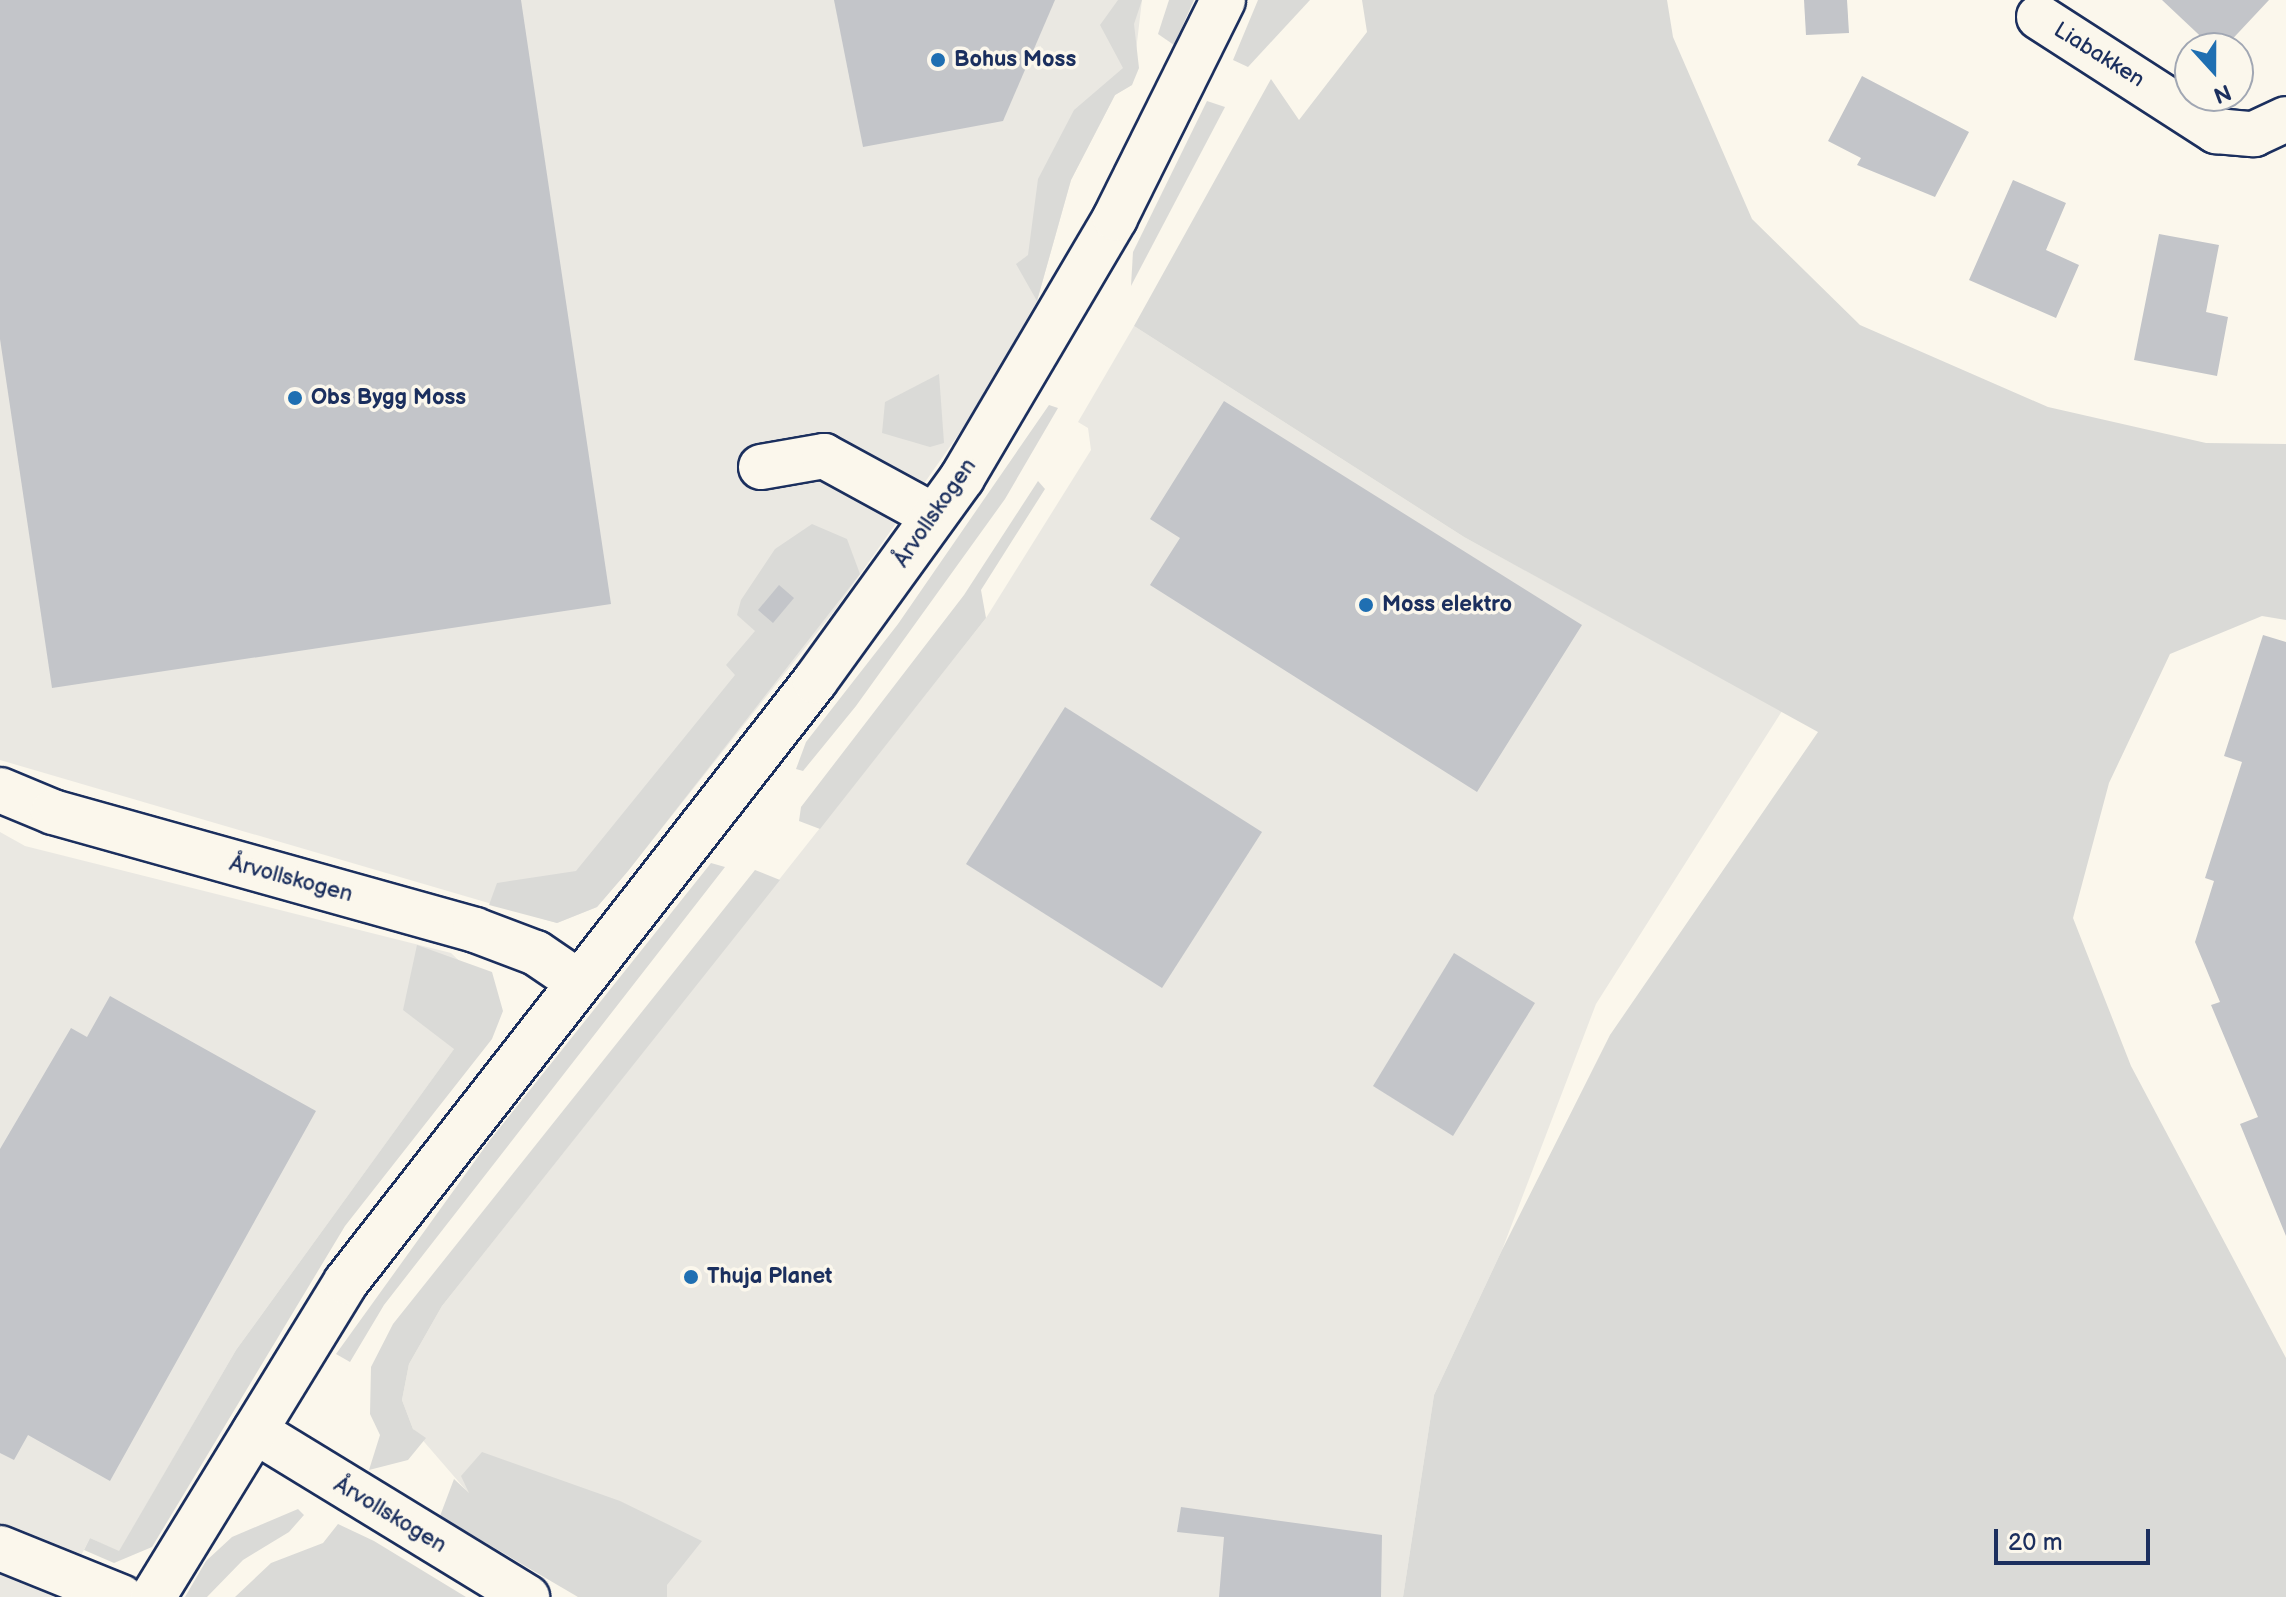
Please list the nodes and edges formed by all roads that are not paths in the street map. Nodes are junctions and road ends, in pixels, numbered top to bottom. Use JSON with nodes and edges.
{"nodes":[{"id":1,"x":1223,"y":0,"type":"edge"},
{"id":2,"x":2039,"y":17,"type":"dead end"},
{"id":3,"x":2286,"y":119,"type":"edge"},
{"id":4,"x":761,"y":467,"type":"dead end"},
{"id":5,"x":934,"y":516,"type":"junction"},
{"id":6,"x":0,"y":790,"type":"edge"},
{"id":7,"x":577,"y":981,"type":"junction"},
{"id":8,"x":255,"y":1431,"type":"junction"},
{"id":9,"x":0,"y":1548,"type":"edge"},
{"id":10,"x":121,"y":1597,"type":"edge"},
{"id":11,"x":153,"y":1597,"type":"edge"},
{"id":12,"x":527,"y":1597,"type":"edge"}],
"edges":[{"from":1,"to":5,"type":"street","name":"Årvollskogen"},
{"from":2,"to":3,"type":"street","name":"Liabakken"},
{"from":4,"to":5,"type":"street"},
{"from":5,"to":7,"type":"street","name":"Årvollskogen"},
{"from":6,"to":7,"type":"street","name":"Årvollskogen"},
{"from":7,"to":8,"type":"street","name":"Årvollskogen"},
{"from":8,"to":11,"type":"street","name":"Årvollskogen"},
{"from":8,"to":12,"type":"street","name":"Årvollskogen"},
{"from":9,"to":10,"type":"street"}]}
